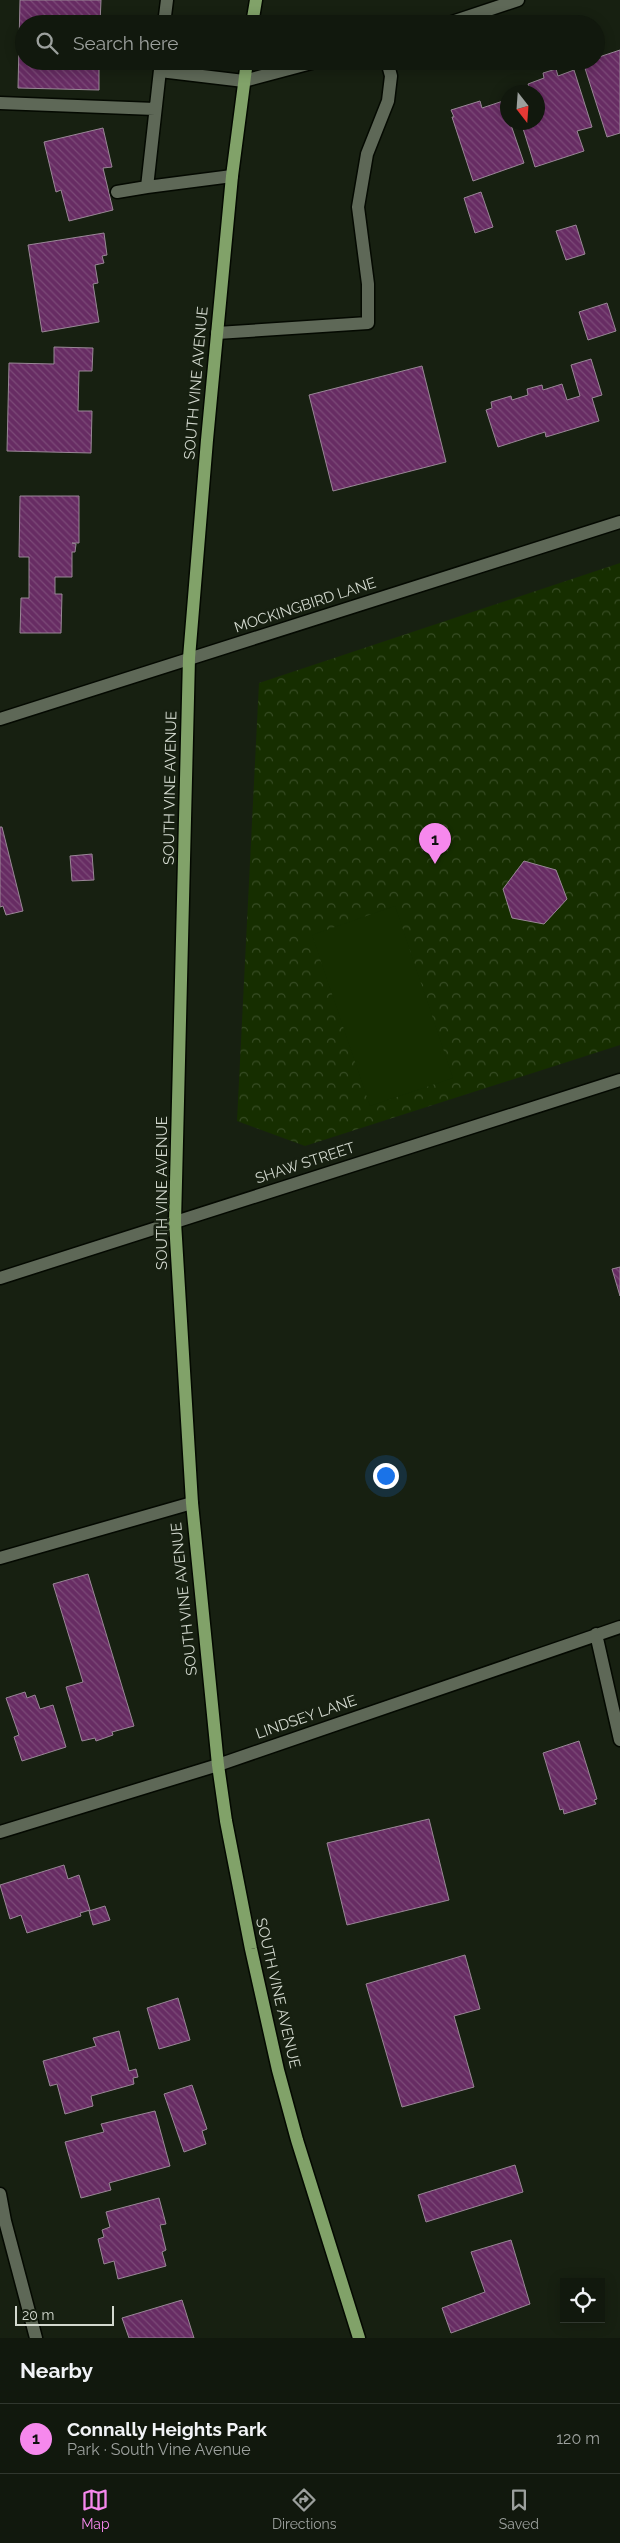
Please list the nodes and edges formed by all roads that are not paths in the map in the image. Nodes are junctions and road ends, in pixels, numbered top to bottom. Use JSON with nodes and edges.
{"nodes":[{"id":1,"x":167,"y":0,"type":"edge"},
{"id":2,"x":256,"y":0,"type":"edge"},
{"id":3,"x":518,"y":0,"type":"edge"},
{"id":4,"x":165,"y":15,"type":"edge"},
{"id":5,"x":254,"y":15,"type":"edge"},
{"id":6,"x":473,"y":15,"type":"edge"},
{"id":7,"x":160,"y":70,"type":"edge"},
{"id":8,"x":182,"y":70,"type":"edge"},
{"id":9,"x":246,"y":70,"type":"edge"},
{"id":10,"x":285,"y":70,"type":"edge"},
{"id":11,"x":389,"y":70,"type":"edge"},
{"id":12,"x":244,"y":81,"type":"junction"},
{"id":13,"x":0,"y":104,"type":"edge"},
{"id":14,"x":155,"y":109,"type":"junction"},
{"id":15,"x":232,"y":176,"type":"junction"},
{"id":16,"x":147,"y":187,"type":"junction"},
{"id":17,"x":117,"y":192,"type":"dead end"},
{"id":18,"x":217,"y":333,"type":"junction"},
{"id":19,"x":620,"y":522,"type":"edge"},
{"id":20,"x":189,"y":658,"type":"junction"},
{"id":21,"x":0,"y":719,"type":"edge"},
{"id":22,"x":620,"y":1080,"type":"edge"},
{"id":23,"x":175,"y":1222,"type":"junction"},
{"id":24,"x":0,"y":1278,"type":"edge"},
{"id":25,"x":192,"y":1503,"type":"junction"},
{"id":26,"x":0,"y":1558,"type":"edge"},
{"id":27,"x":620,"y":1627,"type":"edge"},
{"id":28,"x":596,"y":1634,"type":"junction"},
{"id":29,"x":620,"y":1740,"type":"edge"},
{"id":30,"x":218,"y":1765,"type":"junction"},
{"id":31,"x":0,"y":1832,"type":"edge"},
{"id":32,"x":0,"y":2194,"type":"edge"},
{"id":33,"x":36,"y":2338,"type":"edge"},
{"id":34,"x":359,"y":2338,"type":"edge"}],
"edges":[{"from":1,"to":4,"type":"street"},
{"from":2,"to":5,"type":"main road"},
{"from":3,"to":6,"type":"street"},
{"from":7,"to":14,"type":"street"},
{"from":8,"to":12,"type":"street"},
{"from":9,"to":12,"type":"main road","name":"SOUTH VINE AVENUE"},
{"from":10,"to":12,"type":"street"},
{"from":11,"to":18,"type":"street"},
{"from":12,"to":15,"type":"main road","name":"SOUTH VINE AVENUE"},
{"from":13,"to":14,"type":"street"},
{"from":14,"to":16,"type":"street"},
{"from":15,"to":16,"type":"street"},
{"from":15,"to":18,"type":"main road","name":"SOUTH VINE AVENUE"},
{"from":16,"to":17,"type":"street"},
{"from":18,"to":20,"type":"main road","name":"SOUTH VINE AVENUE"},
{"from":19,"to":20,"type":"street","name":"MOCKINGBIRD LANE"},
{"from":20,"to":21,"type":"street","name":"MOCKINGBIRD LANE"},
{"from":20,"to":23,"type":"main road","name":"SOUTH VINE AVENUE"},
{"from":22,"to":23,"type":"street","name":"SHAW STREET"},
{"from":23,"to":24,"type":"street","name":"SHAW STREET"},
{"from":23,"to":25,"type":"main road","name":"SOUTH VINE AVENUE"},
{"from":25,"to":26,"type":"street"},
{"from":25,"to":30,"type":"main road","name":"SOUTH VINE AVENUE"},
{"from":27,"to":28,"type":"street","name":"LINDSEY LANE"},
{"from":28,"to":29,"type":"street"},
{"from":28,"to":30,"type":"street","name":"LINDSEY LANE"},
{"from":30,"to":31,"type":"street","name":"LINDSEY LANE"},
{"from":30,"to":34,"type":"main road","name":"SOUTH VINE AVENUE"},
{"from":32,"to":33,"type":"street"}]}
